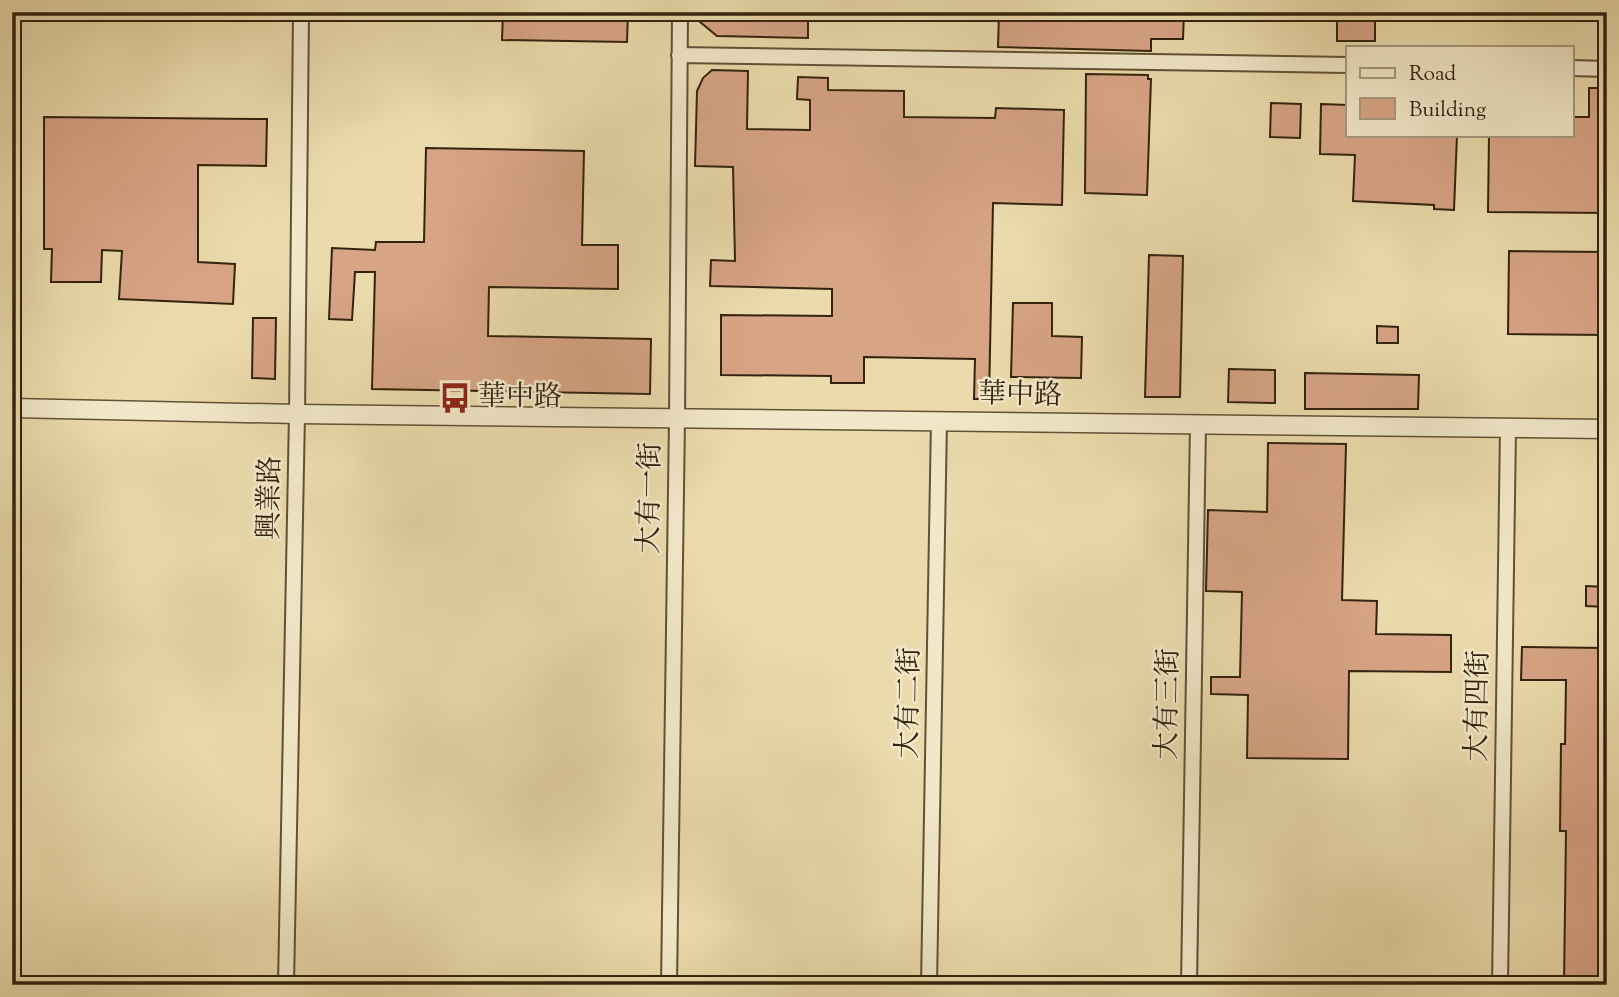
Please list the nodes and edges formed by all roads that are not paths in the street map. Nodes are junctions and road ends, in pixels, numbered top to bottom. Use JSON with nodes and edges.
{"nodes":[{"id":1,"x":301,"y":12,"type":"edge"},
{"id":2,"x":680,"y":12,"type":"edge"},
{"id":3,"x":679,"y":55,"type":"junction"},
{"id":4,"x":1346,"y":65,"type":"edge"},
{"id":5,"x":1574,"y":68,"type":"edge"},
{"id":6,"x":1607,"y":69,"type":"edge"},
{"id":7,"x":12,"y":408,"type":"edge"},
{"id":8,"x":297,"y":414,"type":"junction"},
{"id":9,"x":677,"y":418,"type":"junction"},
{"id":10,"x":939,"y":421,"type":"junction"},
{"id":11,"x":1198,"y":424,"type":"junction"},
{"id":12,"x":1508,"y":428,"type":"junction"},
{"id":13,"x":1607,"y":429,"type":"edge"},
{"id":14,"x":286,"y":985,"type":"edge"},
{"id":15,"x":669,"y":985,"type":"edge"},
{"id":16,"x":929,"y":985,"type":"edge"},
{"id":17,"x":1189,"y":985,"type":"edge"},
{"id":18,"x":1500,"y":985,"type":"edge"}],
"edges":[{"from":1,"to":8,"type":"street","name":"興業路"},
{"from":2,"to":3,"type":"street","name":"大有一街"},
{"from":3,"to":4,"type":"street"},
{"from":3,"to":9,"type":"street","name":"大有一街"},
{"from":5,"to":6,"type":"street"},
{"from":7,"to":8,"type":"street","name":"華中路"},
{"from":8,"to":9,"type":"street","name":"華中路"},
{"from":8,"to":14,"type":"street","name":"興業路"},
{"from":9,"to":10,"type":"street","name":"華中路"},
{"from":9,"to":15,"type":"street","name":"大有一街"},
{"from":10,"to":11,"type":"street","name":"華中路"},
{"from":10,"to":16,"type":"street","name":"大有二街"},
{"from":11,"to":12,"type":"street","name":"華中路"},
{"from":11,"to":17,"type":"street","name":"大有三街"},
{"from":12,"to":13,"type":"street","name":"華中路"},
{"from":12,"to":18,"type":"street","name":"大有四街"}]}
